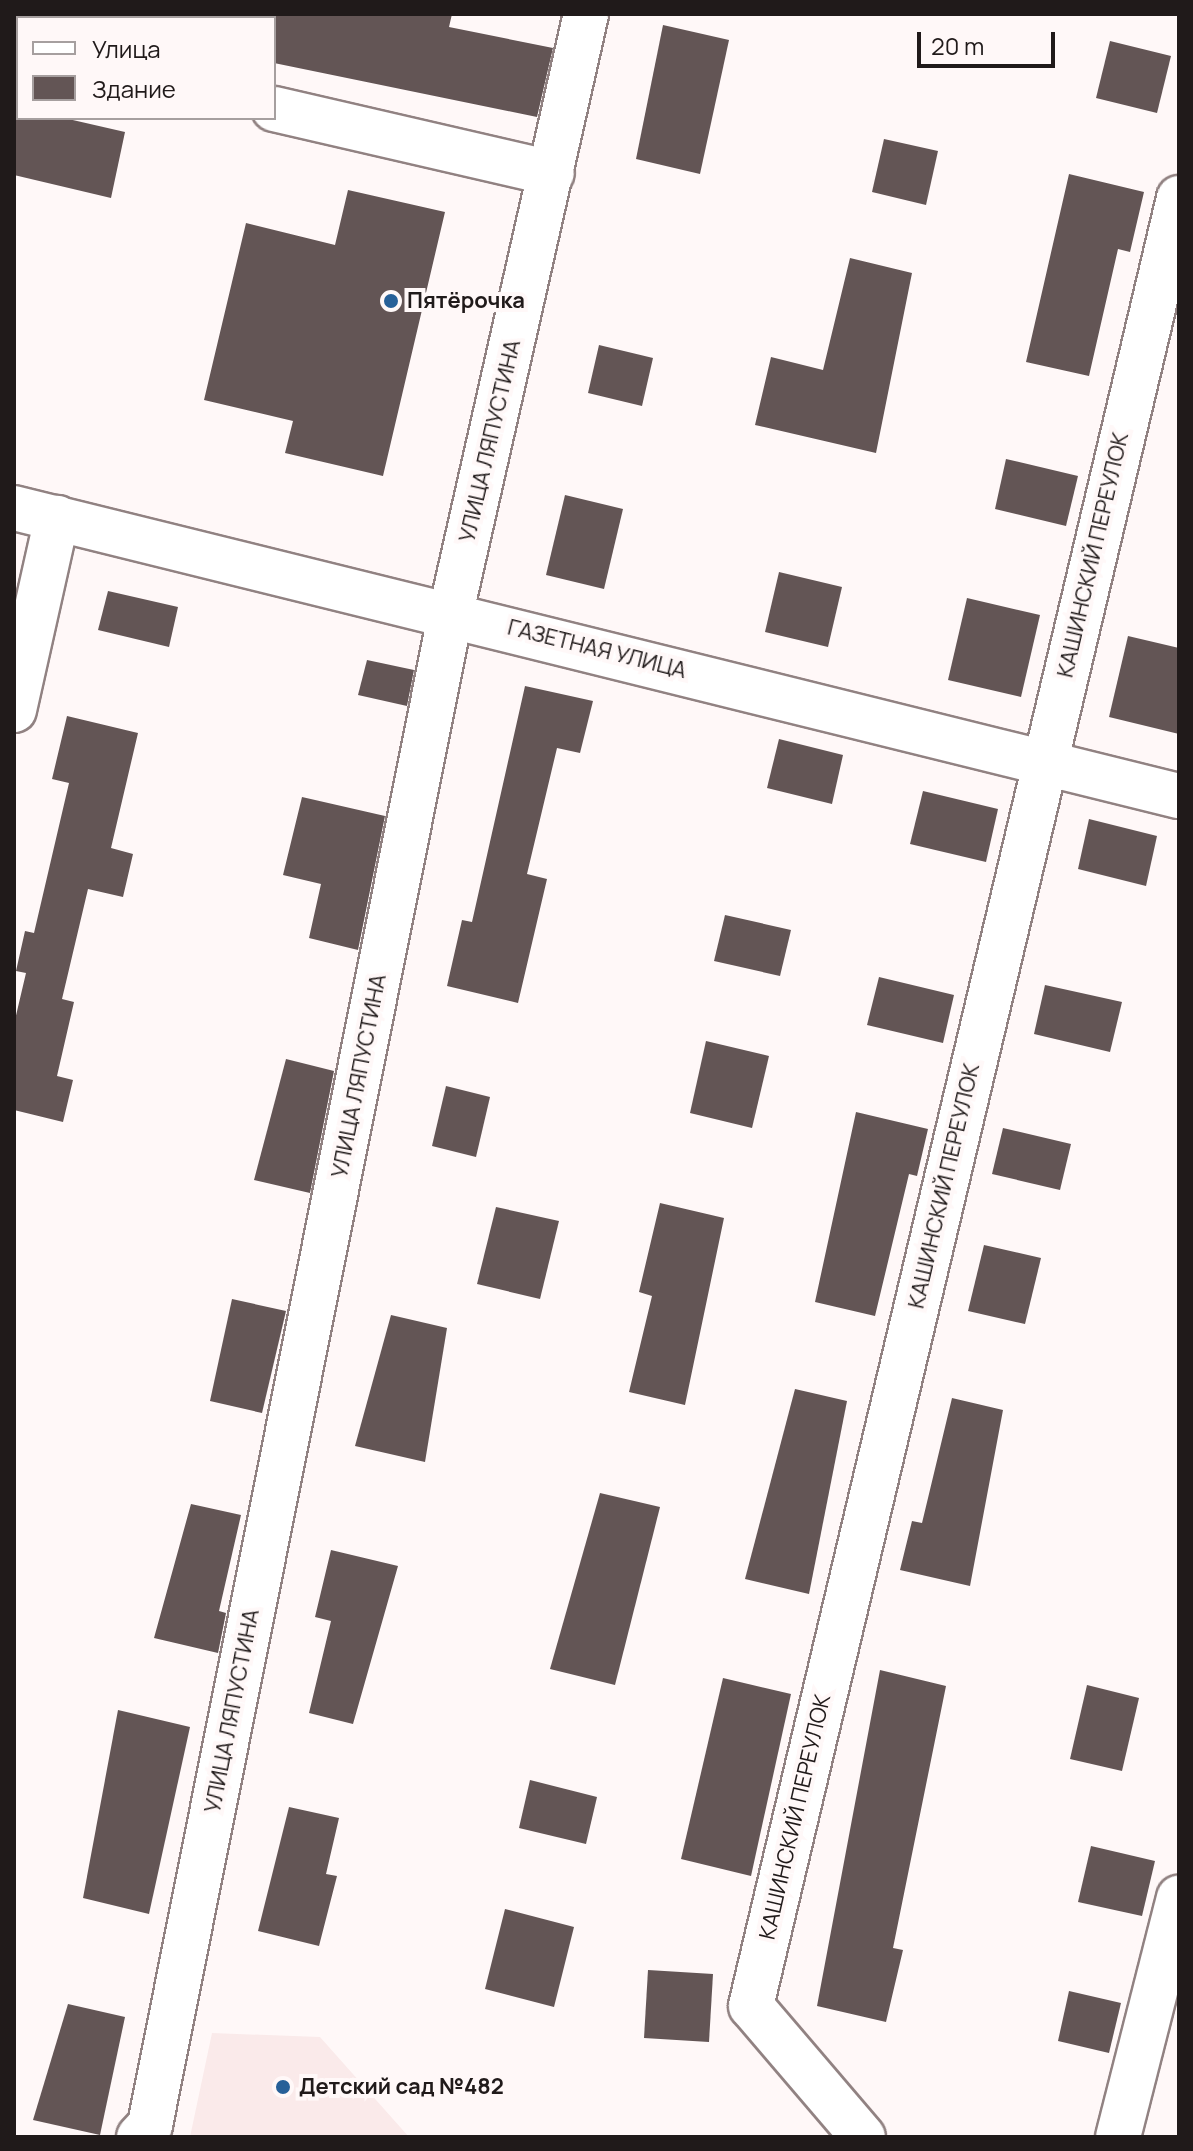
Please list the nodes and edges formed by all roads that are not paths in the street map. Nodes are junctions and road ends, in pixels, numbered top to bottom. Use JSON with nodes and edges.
{"nodes":[{"id":1,"x":586,"y":14,"type":"edge"},
{"id":2,"x":276,"y":109,"type":"edge"},
{"id":3,"x":552,"y":173,"type":"junction"},
{"id":4,"x":1179,"y":198,"type":"edge"},
{"id":5,"x":14,"y":508,"type":"edge"},
{"id":6,"x":57,"y":518,"type":"junction"},
{"id":7,"x":451,"y":612,"type":"junction"},
{"id":8,"x":14,"y":710,"type":"edge"},
{"id":9,"x":1044,"y":762,"type":"junction"},
{"id":10,"x":1179,"y":796,"type":"edge"},
{"id":11,"x":1179,"y":1898,"type":"edge"},
{"id":12,"x":139,"y":2137,"type":"edge"},
{"id":13,"x":863,"y":2137,"type":"edge"},
{"id":14,"x":1118,"y":2137,"type":"edge"}],
"edges":[{"from":1,"to":3,"type":"street","name":"УЛИЦА ЛЯПУСТИНА"},
{"from":2,"to":3,"type":"street"},
{"from":3,"to":7,"type":"street","name":"УЛИЦА ЛЯПУСТИНА"},
{"from":4,"to":9,"type":"street","name":"КАШИНСКИЙ ПЕРЕУЛОК"},
{"from":5,"to":6,"type":"street","name":"ГАЗЕТНАЯ УЛИЦА"},
{"from":6,"to":7,"type":"street","name":"ГАЗЕТНАЯ УЛИЦА"},
{"from":6,"to":8,"type":"street"},
{"from":7,"to":9,"type":"street","name":"ГАЗЕТНАЯ УЛИЦА"},
{"from":7,"to":12,"type":"street","name":"УЛИЦА ЛЯПУСТИНА"},
{"from":9,"to":10,"type":"street","name":"ГАЗЕТНАЯ УЛИЦА"},
{"from":9,"to":13,"type":"street","name":"КАШИНСКИЙ ПЕРЕУЛОК"},
{"from":11,"to":14,"type":"street"}]}
